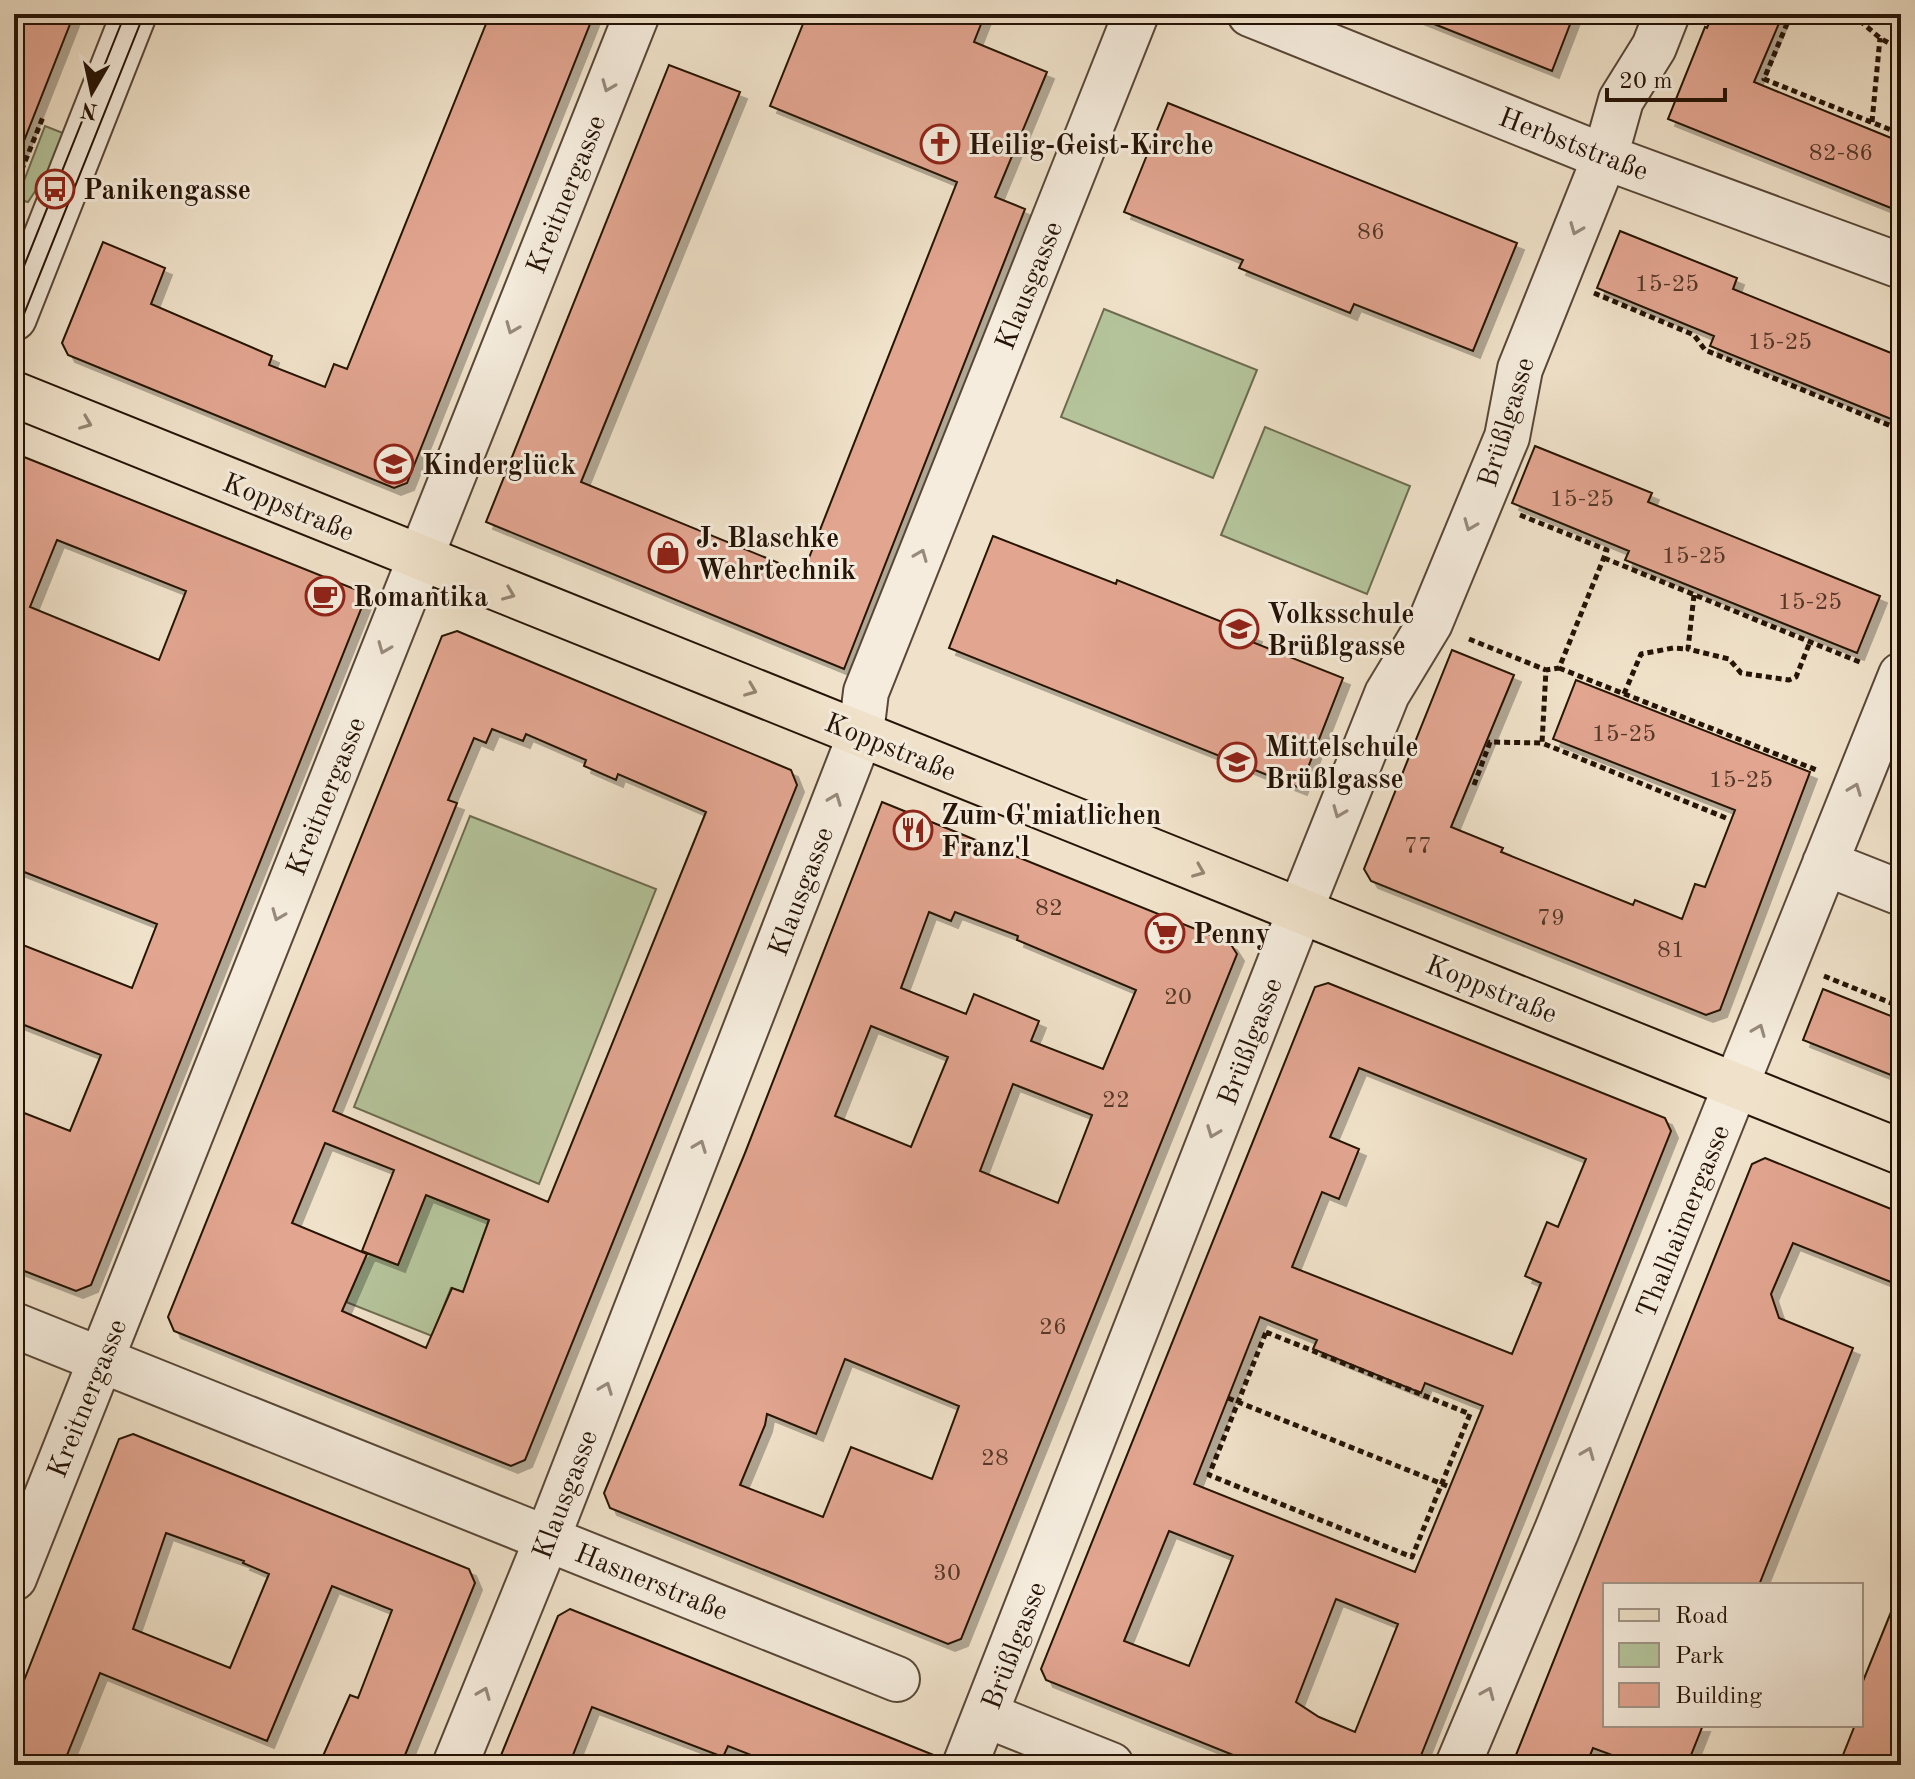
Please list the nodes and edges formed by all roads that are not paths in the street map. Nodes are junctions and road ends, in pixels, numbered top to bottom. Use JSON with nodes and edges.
{"nodes":[{"id":1,"x":134,"y":14,"type":"edge"},
{"id":2,"x":637,"y":14,"type":"edge"},
{"id":3,"x":1136,"y":14,"type":"edge"},
{"id":4,"x":1250,"y":14,"type":"edge"},
{"id":5,"x":1667,"y":14,"type":"edge"},
{"id":6,"x":1605,"y":157,"type":"junction"},
{"id":7,"x":1901,"y":266,"type":"edge"},
{"id":8,"x":14,"y":318,"type":"edge"},
{"id":9,"x":14,"y":394,"type":"edge"},
{"id":10,"x":420,"y":559,"type":"junction"},
{"id":11,"x":1900,"y":677,"type":"edge"},
{"id":12,"x":861,"y":733,"type":"junction"},
{"id":13,"x":1825,"y":863,"type":"junction"},
{"id":14,"x":1901,"y":893,"type":"edge"},
{"id":15,"x":1300,"y":911,"type":"junction"},
{"id":16,"x":1736,"y":1087,"type":"junction"},
{"id":17,"x":1901,"y":1152,"type":"edge"},
{"id":18,"x":14,"y":1325,"type":"edge"},
{"id":19,"x":101,"y":1360,"type":"junction"},
{"id":20,"x":547,"y":1539,"type":"junction"},
{"id":21,"x":14,"y":1578,"type":"edge"},
{"id":22,"x":897,"y":1679,"type":"dead end"},
{"id":23,"x":986,"y":1715,"type":"junction"},
{"id":24,"x":455,"y":1765,"type":"edge"},
{"id":25,"x":965,"y":1765,"type":"edge"},
{"id":26,"x":1111,"y":1765,"type":"edge"},
{"id":27,"x":1458,"y":1765,"type":"edge"}],
"edges":[{"from":1,"to":8,"type":"street"},
{"from":2,"to":10,"type":"street","name":"Kreitnergasse","one_way":true},
{"from":12,"to":3,"type":"street","name":"Klausgasse","one_way":true},
{"from":4,"to":6,"type":"street","name":"Herbststraße"},
{"from":5,"to":6,"type":"street","name":"Brüßlgasse"},
{"from":6,"to":7,"type":"street","name":"Herbststraße"},
{"from":6,"to":15,"type":"street","name":"Brüßlgasse","one_way":true},
{"from":9,"to":10,"type":"main road","name":"Koppstraße","one_way":true},
{"from":10,"to":12,"type":"main road","name":"Koppstraße","one_way":true},
{"from":10,"to":19,"type":"street","name":"Kreitnergasse","one_way":true},
{"from":13,"to":11,"type":"street","name":"Thalhaimergasse","one_way":true},
{"from":12,"to":15,"type":"main road","name":"Koppstraße","one_way":true},
{"from":20,"to":12,"type":"street","name":"Klausgasse","one_way":true},
{"from":13,"to":14,"type":"street"},
{"from":16,"to":13,"type":"street","name":"Thalhaimergasse","one_way":true},
{"from":15,"to":16,"type":"main road","name":"Koppstraße"},
{"from":15,"to":23,"type":"street","name":"Brüßlgasse","one_way":true},
{"from":16,"to":17,"type":"main road","name":"Koppstraße"},
{"from":27,"to":16,"type":"street","name":"Thalhaimergasse","one_way":true},
{"from":18,"to":19,"type":"street","name":"Hasnerstraße"},
{"from":19,"to":20,"type":"street","name":"Hasnerstraße"},
{"from":19,"to":21,"type":"street","name":"Kreitnergasse"},
{"from":20,"to":22,"type":"street","name":"Hasnerstraße"},
{"from":24,"to":20,"type":"street","name":"Klausgasse","one_way":true},
{"from":23,"to":25,"type":"street","name":"Brüßlgasse"},
{"from":23,"to":26,"type":"street"}]}
